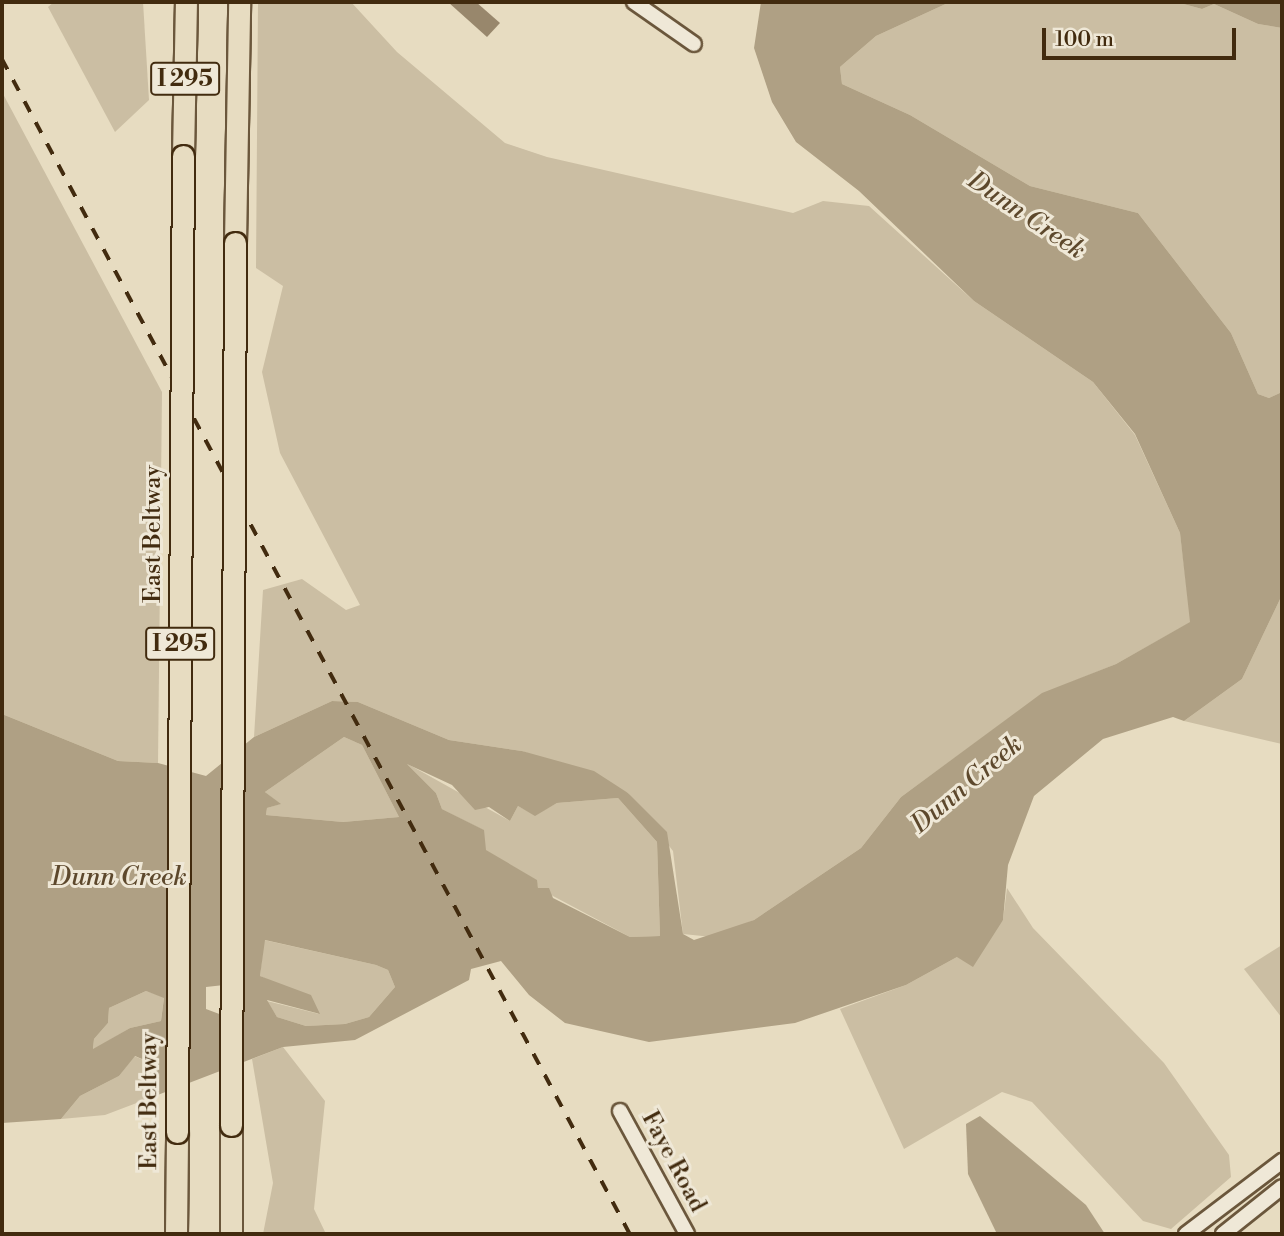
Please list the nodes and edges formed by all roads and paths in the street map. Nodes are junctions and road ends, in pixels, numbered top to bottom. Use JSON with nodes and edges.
{"nodes":[{"id":1,"x":186,"y":2,"type":"edge"},
{"id":2,"x":239,"y":2,"type":"edge"},
{"id":3,"x":634,"y":2,"type":"edge"},
{"id":4,"x":694,"y":44,"type":"dead end"},
{"id":5,"x":620,"y":1111,"type":"dead end"},
{"id":6,"x":1282,"y":1161,"type":"edge"},
{"id":7,"x":1282,"y":1187,"type":"edge"},
{"id":8,"x":174,"y":1234,"type":"edge"},
{"id":9,"x":230,"y":1234,"type":"edge"},
{"id":10,"x":687,"y":1234,"type":"edge"},
{"id":11,"x":1186,"y":1234,"type":"edge"},
{"id":12,"x":1223,"y":1234,"type":"edge"}],
"edges":[{"from":1,"to":8,"type":"highway","name":"East Beltway","number":"I 295","bridge":true},
{"from":2,"to":9,"type":"highway","number":"I 295","bridge":true},
{"from":3,"to":4,"type":"street"},
{"from":5,"to":10,"type":"street","name":"Faye Road"},
{"from":6,"to":11,"type":"street"},
{"from":7,"to":12,"type":"street"}]}
